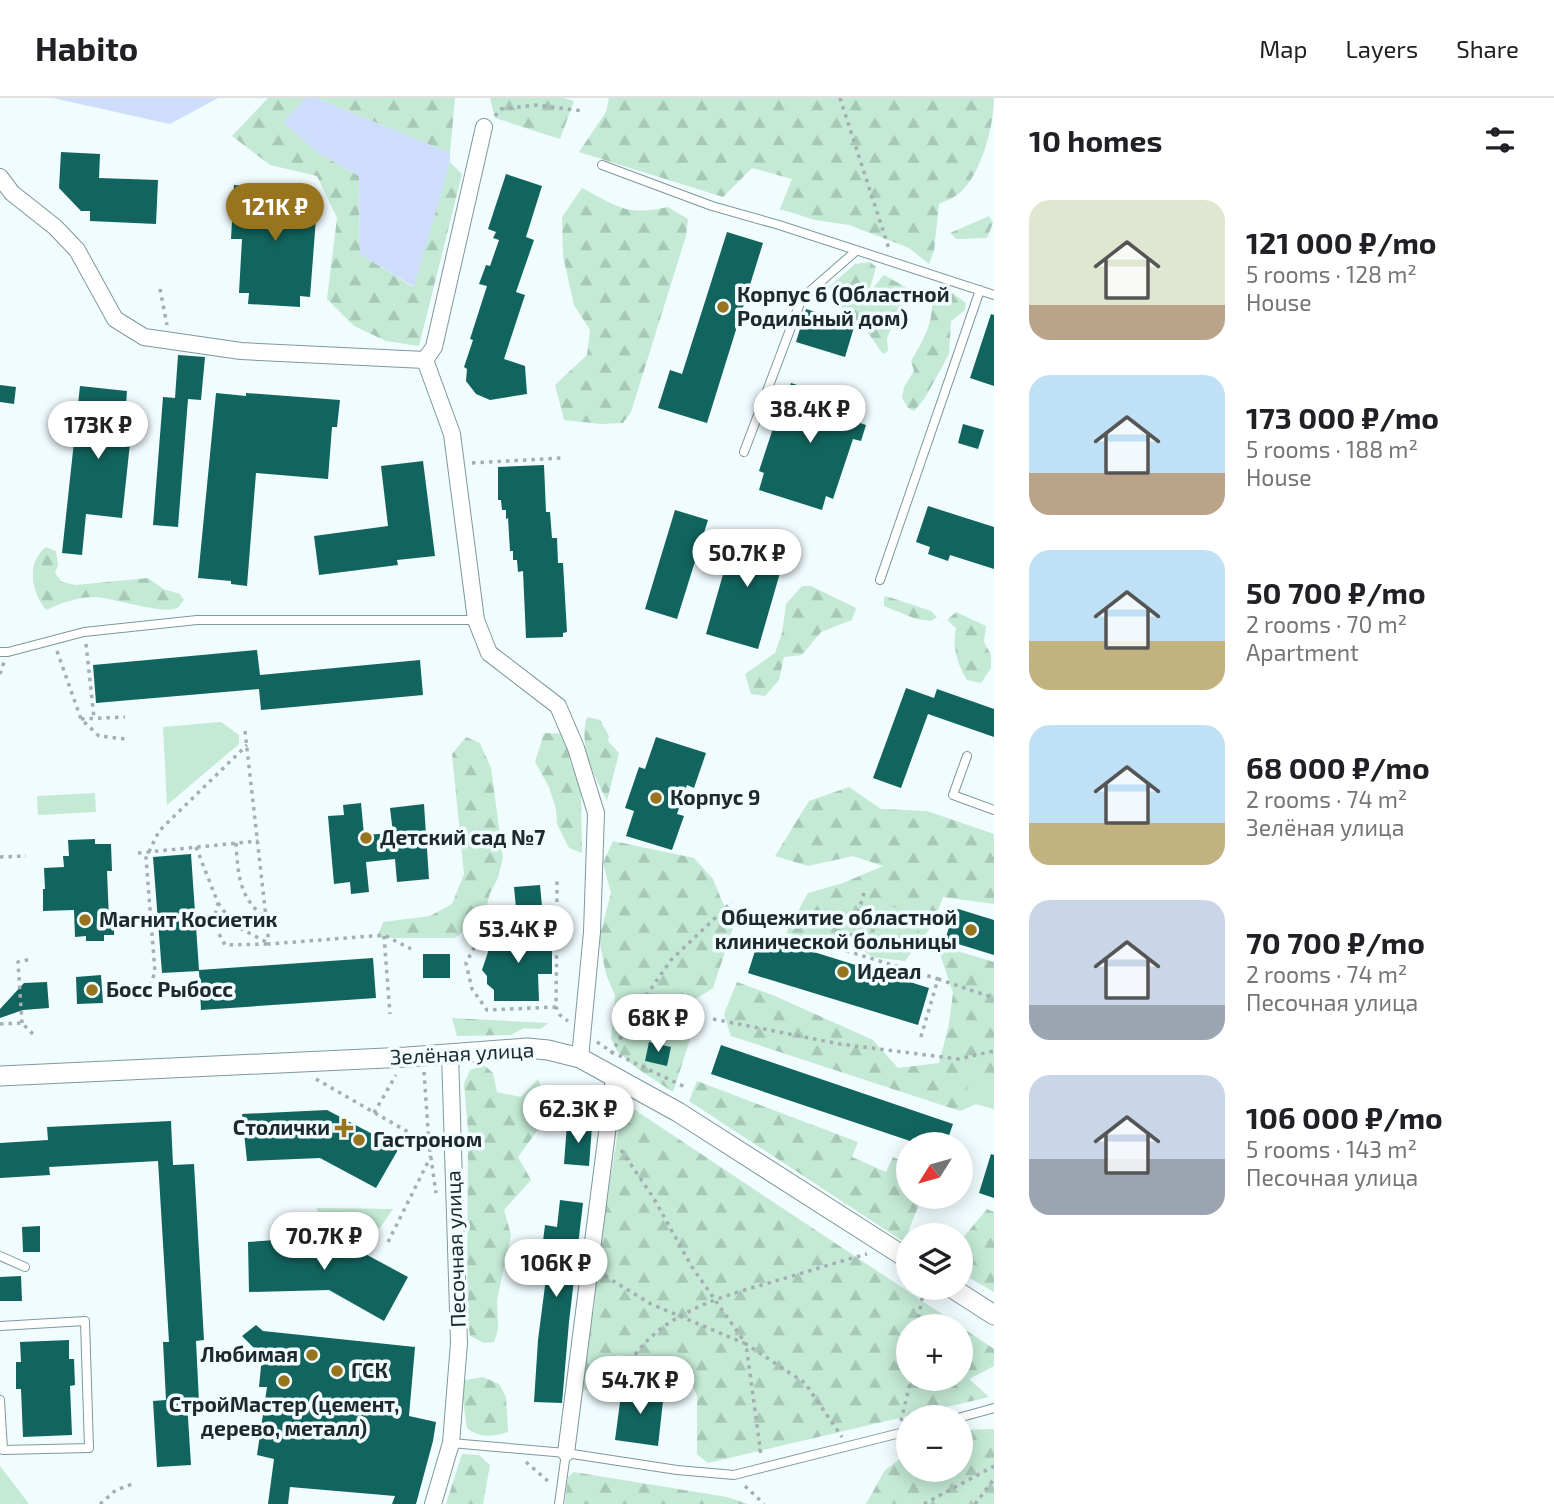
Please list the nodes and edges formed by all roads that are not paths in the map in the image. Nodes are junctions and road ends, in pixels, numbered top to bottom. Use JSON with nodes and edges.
{"nodes":[{"id":1,"x":484,"y":128,"type":"road end"},
{"id":2,"x":603,"y":165,"type":"dead end"},
{"id":3,"x":0,"y":177,"type":"edge"},
{"id":4,"x":856,"y":251,"type":"junction"},
{"id":5,"x":980,"y":290,"type":"junction"},
{"id":6,"x":994,"y":295,"type":"edge"},
{"id":7,"x":425,"y":360,"type":"junction"},
{"id":8,"x":744,"y":452,"type":"dead end"},
{"id":9,"x":880,"y":580,"type":"dead end"},
{"id":10,"x":476,"y":620,"type":"junction"},
{"id":11,"x":0,"y":652,"type":"edge"},
{"id":12,"x":967,"y":757,"type":"dead end"},
{"id":13,"x":994,"y":810,"type":"edge"},
{"id":14,"x":450,"y":1054,"type":"junction"},
{"id":15,"x":580,"y":1058,"type":"junction"},
{"id":16,"x":608,"y":1074,"type":"junction"},
{"id":17,"x":0,"y":1076,"type":"edge"},
{"id":18,"x":896,"y":1251,"type":"edge"},
{"id":19,"x":0,"y":1256,"type":"edge"},
{"id":20,"x":25,"y":1267,"type":"dead end"},
{"id":21,"x":971,"y":1300,"type":"edge"},
{"id":22,"x":994,"y":1315,"type":"edge"},
{"id":23,"x":0,"y":1326,"type":"edge"},
{"id":24,"x":0,"y":1400,"type":"edge"},
{"id":25,"x":994,"y":1408,"type":"edge"},
{"id":26,"x":973,"y":1414,"type":"edge"},
{"id":27,"x":896,"y":1433,"type":"edge"},
{"id":28,"x":451,"y":1443,"type":"junction"},
{"id":29,"x":566,"y":1453,"type":"junction"},
{"id":30,"x":433,"y":1504,"type":"edge"},
{"id":31,"x":559,"y":1504,"type":"edge"}],
"edges":[{"from":1,"to":7,"type":"street"},
{"from":2,"to":4,"type":"lane"},
{"from":3,"to":7,"type":"street"},
{"from":4,"to":5,"type":"lane"},
{"from":4,"to":8,"type":"lane"},
{"from":5,"to":6,"type":"lane"},
{"from":5,"to":9,"type":"lane"},
{"from":7,"to":10,"type":"street"},
{"from":10,"to":11,"type":"lane"},
{"from":10,"to":15,"type":"street"},
{"from":12,"to":13,"type":"lane"},
{"from":14,"to":15,"type":"street","name":"Зелёная улица"},
{"from":14,"to":17,"type":"street","name":"Зелёная улица"},
{"from":14,"to":28,"type":"street","name":"Песочная улица"},
{"from":15,"to":16,"type":"street","name":"Зелёная улица"},
{"from":16,"to":18,"type":"street","name":"Зелёная улица"},
{"from":16,"to":29,"type":"street"},
{"from":19,"to":20,"type":"lane"},
{"from":21,"to":22,"type":"street"},
{"from":23,"to":24,"type":"lane"},
{"from":25,"to":26,"type":"lane"},
{"from":27,"to":29,"type":"lane"},
{"from":28,"to":29,"type":"lane"},
{"from":28,"to":30,"type":"street","name":"Песочная улица"},
{"from":29,"to":31,"type":"lane"}]}
